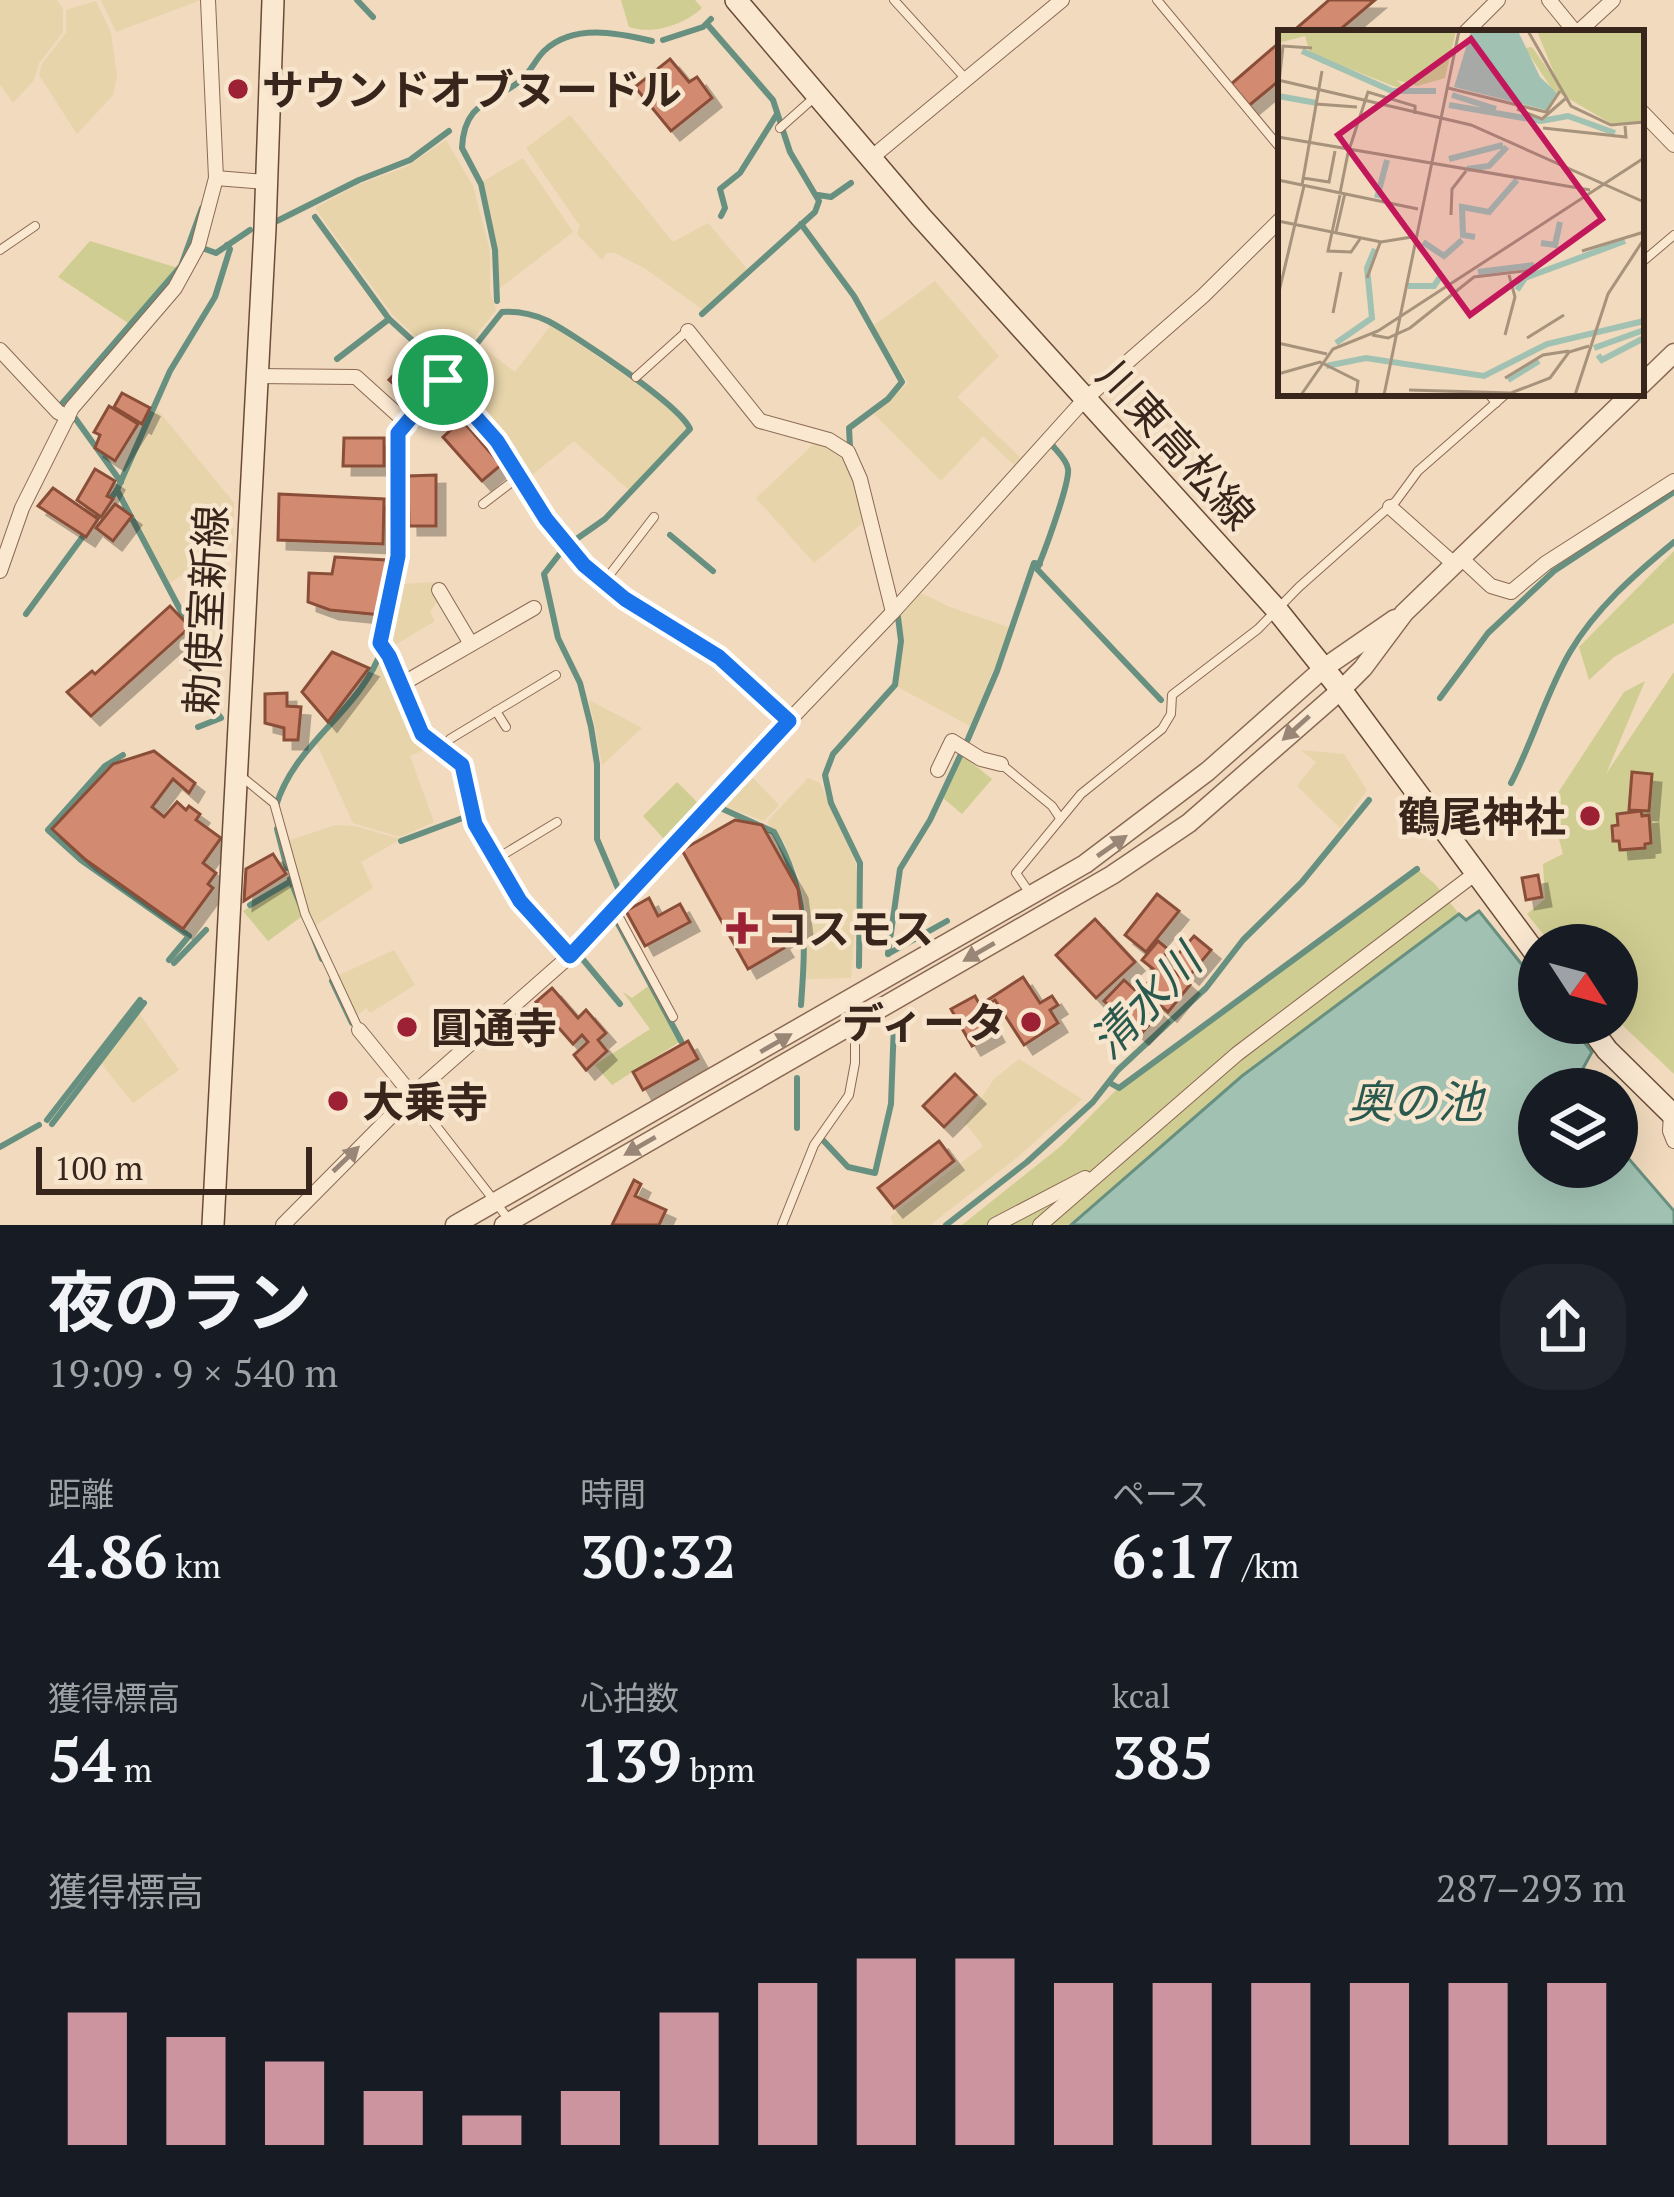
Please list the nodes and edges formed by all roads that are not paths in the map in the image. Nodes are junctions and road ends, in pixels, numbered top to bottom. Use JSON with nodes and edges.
{"nodes":[{"id":1,"x":208,"y":0,"type":"edge"},
{"id":2,"x":272,"y":0,"type":"edge"},
{"id":3,"x":736,"y":0,"type":"edge"},
{"id":4,"x":894,"y":0,"type":"edge"},
{"id":5,"x":1061,"y":0,"type":"edge"},
{"id":6,"x":1157,"y":0,"type":"edge"},
{"id":7,"x":1498,"y":0,"type":"edge"},
{"id":8,"x":1549,"y":0,"type":"edge"},
{"id":9,"x":1613,"y":0,"type":"edge"},
{"id":10,"x":1468,"y":30,"type":"edge"},
{"id":11,"x":1574,"y":30,"type":"edge"},
{"id":12,"x":1580,"y":30,"type":"edge"},
{"id":13,"x":967,"y":79,"type":"junction"},
{"id":14,"x":818,"y":95,"type":"junction"},
{"id":15,"x":1644,"y":114,"type":"edge"},
{"id":16,"x":780,"y":128,"type":"dead end"},
{"id":17,"x":1278,"y":145,"type":"edge"},
{"id":18,"x":1674,"y":145,"type":"edge"},
{"id":19,"x":871,"y":158,"type":"junction"},
{"id":20,"x":216,"y":178,"type":"junction"},
{"id":21,"x":266,"y":182,"type":"junction"},
{"id":22,"x":1278,"y":222,"type":"edge"},
{"id":23,"x":35,"y":226,"type":"dead end"},
{"id":24,"x":1674,"y":235,"type":"edge"},
{"id":25,"x":0,"y":250,"type":"edge"},
{"id":26,"x":1644,"y":260,"type":"edge"},
{"id":27,"x":688,"y":331,"type":"joint"},
{"id":28,"x":0,"y":350,"type":"edge"},
{"id":29,"x":1674,"y":353,"type":"edge"},
{"id":30,"x":451,"y":371,"type":"dead end"},
{"id":31,"x":255,"y":376,"type":"junction"},
{"id":32,"x":636,"y":377,"type":"dead end"},
{"id":33,"x":443,"y":380,"type":"junction"},
{"id":34,"x":1644,"y":382,"type":"edge"},
{"id":35,"x":1490,"y":396,"type":"edge"},
{"id":36,"x":1504,"y":396,"type":"edge"},
{"id":37,"x":1629,"y":396,"type":"edge"},
{"id":38,"x":1084,"y":400,"type":"junction"},
{"id":39,"x":1496,"y":403,"type":"junction"},
{"id":40,"x":68,"y":417,"type":"junction"},
{"id":41,"x":410,"y":420,"type":"junction"},
{"id":42,"x":520,"y":476,"type":"junction"},
{"id":43,"x":1674,"y":481,"type":"edge"},
{"id":44,"x":483,"y":504,"type":"dead end"},
{"id":45,"x":1390,"y":507,"type":"junction"},
{"id":46,"x":654,"y":517,"type":"dead end"},
{"id":47,"x":1457,"y":561,"type":"junction"},
{"id":48,"x":0,"y":571,"type":"edge"},
{"id":49,"x":604,"y":583,"type":"junction"},
{"id":50,"x":439,"y":590,"type":"dead end"},
{"id":51,"x":449,"y":607,"type":"junction"},
{"id":52,"x":496,"y":608,"type":"dead end"},
{"id":53,"x":534,"y":608,"type":"dead end"},
{"id":54,"x":1277,"y":610,"type":"junction"},
{"id":55,"x":893,"y":612,"type":"junction"},
{"id":56,"x":1404,"y":613,"type":"junction"},
{"id":57,"x":432,"y":616,"type":"dead end"},
{"id":58,"x":506,"y":625,"type":"junction"},
{"id":59,"x":471,"y":644,"type":"junction"},
{"id":60,"x":1324,"y":668,"type":"junction"},
{"id":61,"x":556,"y":675,"type":"dead end"},
{"id":62,"x":402,"y":684,"type":"junction"},
{"id":63,"x":1341,"y":690,"type":"junction"},
{"id":64,"x":496,"y":711,"type":"junction"},
{"id":65,"x":789,"y":721,"type":"junction"},
{"id":66,"x":506,"y":727,"type":"dead end"},
{"id":67,"x":443,"y":748,"type":"junction"},
{"id":68,"x":1001,"y":764,"type":"joint"},
{"id":69,"x":938,"y":770,"type":"dead end"},
{"id":70,"x":235,"y":775,"type":"junction"},
{"id":71,"x":1060,"y":818,"type":"junction"},
{"id":72,"x":557,"y":822,"type":"dead end"},
{"id":73,"x":496,"y":859,"type":"junction"},
{"id":74,"x":1476,"y":873,"type":"junction"},
{"id":75,"x":1032,"y":896,"type":"junction"},
{"id":76,"x":615,"y":910,"type":"junction"},
{"id":77,"x":1518,"y":930,"type":"edge"},
{"id":78,"x":570,"y":956,"type":"junction"},
{"id":79,"x":673,"y":1017,"type":"dead end"},
{"id":80,"x":855,"y":1023,"type":"junction"},
{"id":81,"x":359,"y":1030,"type":"joint"},
{"id":82,"x":1603,"y":1044,"type":"edge"},
{"id":83,"x":412,"y":1095,"type":"junction"},
{"id":84,"x":1672,"y":1115,"type":"edge"},
{"id":85,"x":1674,"y":1141,"type":"edge"},
{"id":86,"x":1106,"y":1167,"type":"junction"},
{"id":87,"x":497,"y":1201,"type":"junction"},
{"id":88,"x":509,"y":1224,"type":"edge"},
{"id":89,"x":212,"y":1225,"type":"edge"},
{"id":90,"x":283,"y":1225,"type":"edge"},
{"id":91,"x":455,"y":1225,"type":"edge"},
{"id":92,"x":782,"y":1225,"type":"edge"},
{"id":93,"x":995,"y":1225,"type":"edge"},
{"id":94,"x":1040,"y":1225,"type":"edge"}],
"edges":[{"from":1,"to":20,"type":"street"},
{"from":2,"to":21,"type":"main road","name":"勅使室新線"},
{"from":3,"to":14,"type":"main road","name":"川東高松線"},
{"from":4,"to":13,"type":"lane"},
{"from":5,"to":13,"type":"street"},
{"from":6,"to":17,"type":"lane"},
{"from":7,"to":10,"type":"street"},
{"from":8,"to":11,"type":"street"},
{"from":9,"to":12,"type":"street"},
{"from":13,"to":19,"type":"street"},
{"from":14,"to":16,"type":"lane"},
{"from":14,"to":19,"type":"main road","name":"川東高松線"},
{"from":15,"to":18,"type":"street"},
{"from":19,"to":38,"type":"main road","name":"川東高松線"},
{"from":20,"to":21,"type":"street"},
{"from":20,"to":40,"type":"street"},
{"from":21,"to":31,"type":"main road","name":"勅使室新線"},
{"from":22,"to":38,"type":"street"},
{"from":23,"to":25,"type":"lane"},
{"from":24,"to":26,"type":"lane"},
{"from":27,"to":32,"type":"lane"},
{"from":27,"to":55,"type":"street"},
{"from":28,"to":40,"type":"street"},
{"from":29,"to":34,"type":"street"},
{"from":30,"to":33,"type":"lane"},
{"from":31,"to":41,"type":"street"},
{"from":31,"to":70,"type":"main road","name":"勅使室新線"},
{"from":33,"to":41,"type":"lane"},
{"from":33,"to":42,"type":"lane"},
{"from":35,"to":39,"type":"lane"},
{"from":36,"to":39,"type":"lane"},
{"from":37,"to":47,"type":"street"},
{"from":38,"to":54,"type":"main road","name":"川東高松線"},
{"from":38,"to":55,"type":"street"},
{"from":39,"to":45,"type":"lane"},
{"from":40,"to":48,"type":"street"},
{"from":41,"to":62,"type":"lane"},
{"from":42,"to":44,"type":"lane"},
{"from":42,"to":49,"type":"lane"},
{"from":43,"to":47,"type":"street"},
{"from":45,"to":47,"type":"street"},
{"from":45,"to":54,"type":"lane"},
{"from":46,"to":49,"type":"lane"},
{"from":47,"to":56,"type":"street"},
{"from":49,"to":65,"type":"lane"},
{"from":50,"to":51,"type":"street"},
{"from":51,"to":57,"type":"street"},
{"from":51,"to":59,"type":"street"},
{"from":52,"to":58,"type":"street"},
{"from":53,"to":58,"type":"street"},
{"from":54,"to":60,"type":"main road","name":"川東高松線"},
{"from":54,"to":71,"type":"lane"},
{"from":55,"to":65,"type":"street"},
{"from":56,"to":60,"type":"street"},
{"from":56,"to":63,"type":"street"},
{"from":58,"to":59,"type":"street"},
{"from":59,"to":62,"type":"street"},
{"from":60,"to":63,"type":"main road","name":"川東高松線"},
{"from":75,"to":60,"type":"street","one_way":true},
{"from":61,"to":64,"type":"lane"},
{"from":62,"to":67,"type":"lane"},
{"from":63,"to":74,"type":"main road","name":"川東高松線"},
{"from":63,"to":80,"type":"street","one_way":true},
{"from":64,"to":66,"type":"lane"},
{"from":64,"to":67,"type":"lane"},
{"from":65,"to":76,"type":"street"},
{"from":67,"to":73,"type":"lane"},
{"from":68,"to":69,"type":"street"},
{"from":68,"to":71,"type":"lane"},
{"from":70,"to":81,"type":"lane"},
{"from":70,"to":89,"type":"main road","name":"勅使室新線"},
{"from":71,"to":75,"type":"lane"},
{"from":72,"to":73,"type":"lane"},
{"from":73,"to":78,"type":"lane"},
{"from":74,"to":77,"type":"main road","name":"川東高松線"},
{"from":74,"to":86,"type":"street"},
{"from":87,"to":75,"type":"street","one_way":true},
{"from":76,"to":78,"type":"street"},
{"from":76,"to":79,"type":"lane"},
{"from":78,"to":83,"type":"street"},
{"from":80,"to":88,"type":"street","one_way":true},
{"from":80,"to":92,"type":"lane"},
{"from":81,"to":83,"type":"street"},
{"from":82,"to":84,"type":"main road"},
{"from":83,"to":87,"type":"lane"},
{"from":90,"to":83,"type":"street","one_way":true},
{"from":84,"to":85,"type":"street"},
{"from":86,"to":93,"type":"street"},
{"from":86,"to":94,"type":"street"},
{"from":87,"to":88,"type":"lane"},
{"from":87,"to":91,"type":"street"}]}
